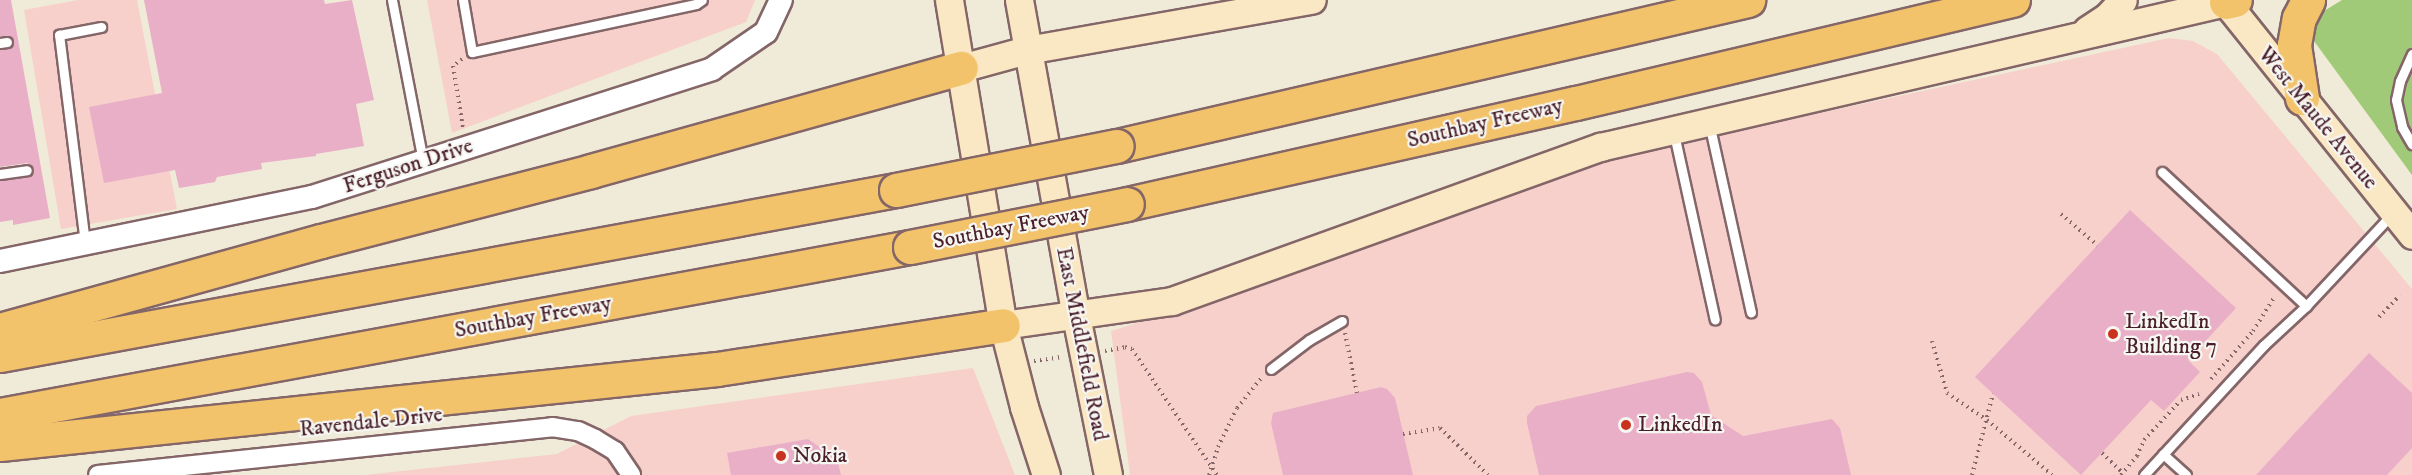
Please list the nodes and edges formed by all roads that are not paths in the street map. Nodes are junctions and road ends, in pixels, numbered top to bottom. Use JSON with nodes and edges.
{"nodes":[{"id":1,"x":392,"y":0,"type":"edge"},
{"id":2,"x":463,"y":0,"type":"edge"},
{"id":3,"x":702,"y":0,"type":"edge"},
{"id":4,"x":781,"y":0,"type":"edge"},
{"id":5,"x":949,"y":0,"type":"edge"},
{"id":6,"x":1019,"y":0,"type":"edge"},
{"id":7,"x":1312,"y":0,"type":"edge"},
{"id":8,"x":1748,"y":0,"type":"edge"},
{"id":9,"x":2123,"y":0,"type":"edge"},
{"id":10,"x":2308,"y":0,"type":"edge"},
{"id":11,"x":2228,"y":1,"type":"edge"},
{"id":12,"x":2004,"y":2,"type":"edge"},
{"id":13,"x":101,"y":27,"type":"dead end"},
{"id":14,"x":2076,"y":37,"type":"junction"},
{"id":15,"x":1028,"y":50,"type":"junction"},
{"id":16,"x":2412,"y":54,"type":"edge"},
{"id":17,"x":961,"y":68,"type":"junction"},
{"id":18,"x":2302,"y":98,"type":"junction"},
{"id":19,"x":1709,"y":120,"type":"junction"},
{"id":20,"x":1673,"y":129,"type":"junction"},
{"id":21,"x":2412,"y":144,"type":"edge"},
{"id":22,"x":423,"y":161,"type":"junction"},
{"id":23,"x":27,"y":170,"type":"dead end"},
{"id":24,"x":2162,"y":172,"type":"dead end"},
{"id":25,"x":0,"y":174,"type":"edge"},
{"id":26,"x":2394,"y":212,"type":"junction"},
{"id":27,"x":2412,"y":236,"type":"edge"},
{"id":28,"x":85,"y":243,"type":"junction"},
{"id":29,"x":0,"y":261,"type":"edge"},
{"id":30,"x":2306,"y":306,"type":"junction"},
{"id":31,"x":1750,"y":312,"type":"dead end"},
{"id":32,"x":1076,"y":316,"type":"junction"},
{"id":33,"x":1715,"y":320,"type":"dead end"},
{"id":34,"x":1342,"y":321,"type":"road end"},
{"id":35,"x":1003,"y":325,"type":"junction"},
{"id":36,"x":0,"y":330,"type":"edge"},
{"id":37,"x":0,"y":355,"type":"edge"},
{"id":38,"x":1270,"y":369,"type":"road end"},
{"id":39,"x":0,"y":415,"type":"edge"},
{"id":40,"x":0,"y":444,"type":"edge"},
{"id":41,"x":2163,"y":454,"type":"junction"},
{"id":42,"x":98,"y":475,"type":"edge"},
{"id":43,"x":631,"y":475,"type":"edge"},
{"id":44,"x":1046,"y":475,"type":"edge"},
{"id":45,"x":1108,"y":475,"type":"edge"},
{"id":46,"x":2144,"y":475,"type":"edge"},
{"id":47,"x":2186,"y":475,"type":"edge"}],
"edges":[{"from":1,"to":22,"type":"lane"},
{"from":2,"to":3,"type":"lane"},
{"from":4,"to":22,"type":"street","name":"Ferguson Drive"},
{"from":5,"to":17,"type":"main road"},
{"from":6,"to":15,"type":"main road","name":"East Middlefield Road"},
{"from":7,"to":15,"type":"main road"},
{"from":8,"to":37,"type":"highway","bridge":true},
{"from":9,"to":14,"type":"main road"},
{"from":10,"to":18,"type":"highway"},
{"from":11,"to":14,"type":"main road"},
{"from":11,"to":18,"type":"main road","name":"West Maude Avenue"},
{"from":12,"to":39,"type":"highway","name":"Southbay Freeway","bridge":true},
{"from":13,"to":28,"type":"lane"},
{"from":14,"to":19,"type":"main road"},
{"from":15,"to":17,"type":"main road"},
{"from":15,"to":32,"type":"main road","name":"East Middlefield Road"},
{"from":16,"to":21,"type":"lane"},
{"from":17,"to":35,"type":"main road"},
{"from":17,"to":36,"type":"highway"},
{"from":18,"to":26,"type":"main road","name":"West Maude Avenue"},
{"from":19,"to":20,"type":"main road"},
{"from":19,"to":31,"type":"lane"},
{"from":20,"to":32,"type":"main road"},
{"from":20,"to":33,"type":"lane"},
{"from":22,"to":28,"type":"street","name":"Ferguson Drive"},
{"from":23,"to":25,"type":"lane"},
{"from":24,"to":30,"type":"lane"},
{"from":26,"to":27,"type":"main road","name":"West Maude Avenue"},
{"from":26,"to":30,"type":"lane"},
{"from":28,"to":29,"type":"street","name":"Ferguson Drive"},
{"from":30,"to":41,"type":"lane"},
{"from":32,"to":35,"type":"main road"},
{"from":32,"to":45,"type":"main road","name":"East Middlefield Road"},
{"from":34,"to":38,"type":"lane"},
{"from":35,"to":40,"type":"highway"},
{"from":35,"to":44,"type":"main road"},
{"from":41,"to":46,"type":"lane"},
{"from":41,"to":47,"type":"lane"},
{"from":42,"to":43,"type":"street","name":"Ravendale Drive"}]}
